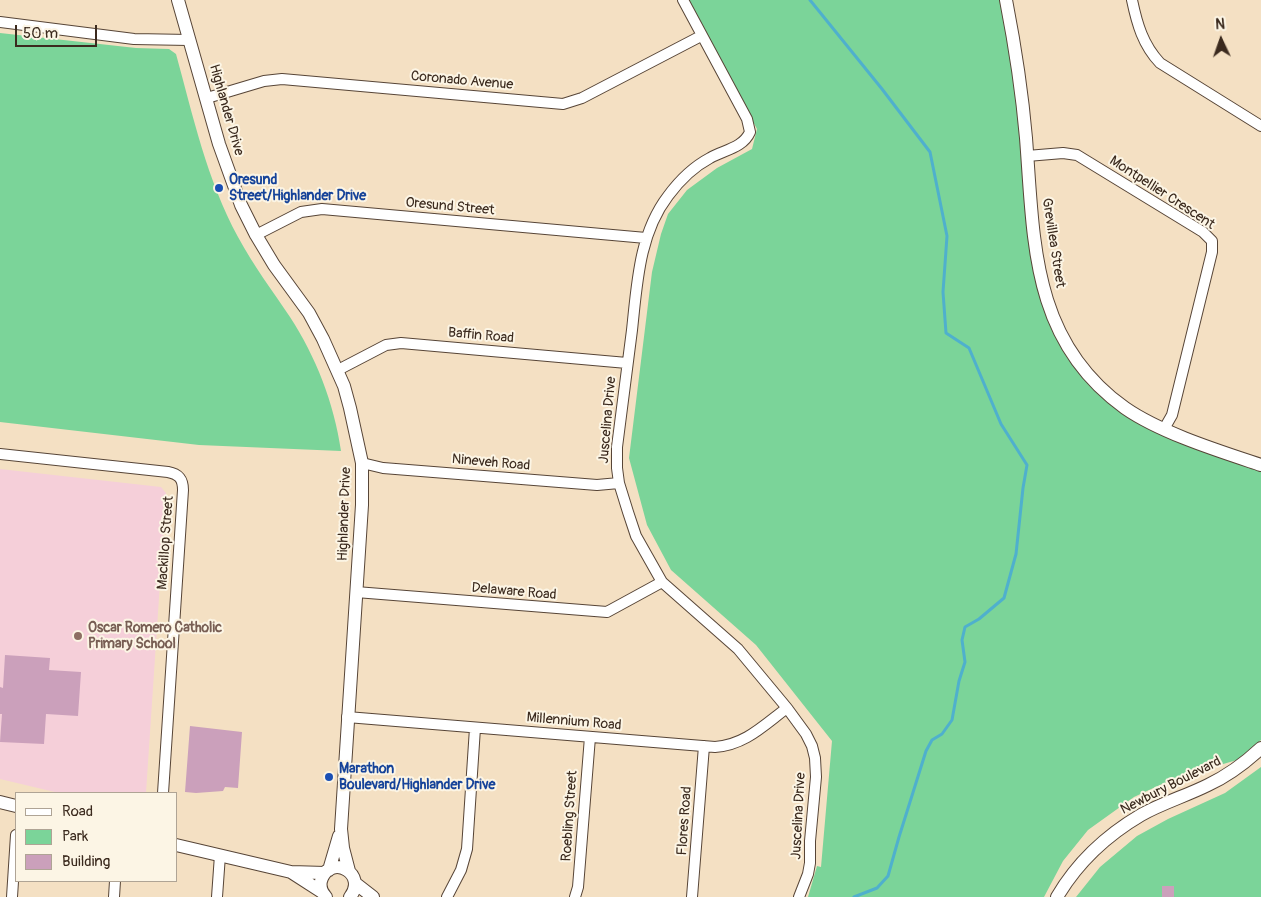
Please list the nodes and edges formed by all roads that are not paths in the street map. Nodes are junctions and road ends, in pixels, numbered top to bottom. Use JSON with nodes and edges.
{"nodes":[{"id":1,"x":178,"y":0,"type":"edge"},
{"id":2,"x":683,"y":0,"type":"edge"},
{"id":3,"x":1006,"y":0,"type":"edge"},
{"id":4,"x":1132,"y":0,"type":"edge"},
{"id":5,"x":0,"y":22,"type":"edge"},
{"id":6,"x":702,"y":36,"type":"junction"},
{"id":7,"x":189,"y":40,"type":"junction"},
{"id":8,"x":207,"y":98,"type":"junction"},
{"id":9,"x":1261,"y":126,"type":"edge"},
{"id":10,"x":1027,"y":156,"type":"junction"},
{"id":11,"x":256,"y":235,"type":"junction"},
{"id":12,"x":646,"y":238,"type":"junction"},
{"id":13,"x":627,"y":363,"type":"junction"},
{"id":14,"x":338,"y":370,"type":"junction"},
{"id":15,"x":1164,"y":429,"type":"junction"},
{"id":16,"x":0,"y":454,"type":"edge"},
{"id":17,"x":362,"y":462,"type":"junction"},
{"id":18,"x":1261,"y":464,"type":"edge"},
{"id":19,"x":619,"y":483,"type":"junction"},
{"id":20,"x":662,"y":582,"type":"junction"},
{"id":21,"x":356,"y":592,"type":"junction"},
{"id":22,"x":787,"y":708,"type":"junction"},
{"id":23,"x":347,"y":718,"type":"junction"},
{"id":24,"x":475,"y":728,"type":"junction"},
{"id":25,"x":590,"y":737,"type":"junction"},
{"id":26,"x":704,"y":746,"type":"junction"},
{"id":27,"x":1261,"y":748,"type":"edge"},
{"id":28,"x":163,"y":792,"type":"edge"},
{"id":29,"x":0,"y":802,"type":"edge"},
{"id":30,"x":15,"y":806,"type":"edge"},
{"id":31,"x":341,"y":828,"type":"junction"},
{"id":32,"x":178,"y":845,"type":"edge"},
{"id":33,"x":15,"y":850,"type":"edge"},
{"id":34,"x":220,"y":855,"type":"junction"},
{"id":35,"x":327,"y":871,"type":"junction"},
{"id":36,"x":291,"y":872,"type":"junction"},
{"id":37,"x":352,"y":877,"type":"junction"},
{"id":38,"x":115,"y":882,"type":"edge"},
{"id":39,"x":324,"y":894,"type":"edge"},
{"id":40,"x":12,"y":897,"type":"edge"},
{"id":41,"x":114,"y":897,"type":"edge"},
{"id":42,"x":217,"y":897,"type":"edge"},
{"id":43,"x":350,"y":897,"type":"edge"},
{"id":44,"x":373,"y":897,"type":"edge"},
{"id":45,"x":447,"y":897,"type":"edge"},
{"id":46,"x":575,"y":897,"type":"edge"},
{"id":47,"x":692,"y":897,"type":"edge"},
{"id":48,"x":799,"y":897,"type":"edge"},
{"id":49,"x":1057,"y":897,"type":"edge"}],
"edges":[{"from":1,"to":7,"type":"street","name":"Highlander Drive"},
{"from":2,"to":6,"type":"street","name":"Juscelina Drive"},
{"from":3,"to":10,"type":"street","name":"Grevillea Street"},
{"from":4,"to":9,"type":"street"},
{"from":5,"to":7,"type":"street"},
{"from":6,"to":8,"type":"street","name":"Coronado Avenue"},
{"from":6,"to":12,"type":"street","name":"Juscelina Drive"},
{"from":7,"to":8,"type":"street","name":"Highlander Drive"},
{"from":8,"to":11,"type":"street","name":"Highlander Drive"},
{"from":10,"to":15,"type":"street","name":"Grevillea Street"},
{"from":10,"to":15,"type":"street","name":"Montpellier Crescent"},
{"from":11,"to":12,"type":"street","name":"Oresund Street"},
{"from":11,"to":14,"type":"street","name":"Highlander Drive"},
{"from":12,"to":13,"type":"street","name":"Juscelina Drive"},
{"from":13,"to":14,"type":"street","name":"Baffin Road"},
{"from":13,"to":19,"type":"street","name":"Juscelina Drive"},
{"from":14,"to":17,"type":"street","name":"Highlander Drive"},
{"from":15,"to":18,"type":"street","name":"Grevillea Street"},
{"from":16,"to":28,"type":"street","name":"Mackillop Street"},
{"from":17,"to":19,"type":"street","name":"Nineveh Road"},
{"from":17,"to":21,"type":"street","name":"Highlander Drive"},
{"from":19,"to":20,"type":"street","name":"Juscelina Drive"},
{"from":20,"to":21,"type":"street","name":"Delaware Road"},
{"from":20,"to":22,"type":"street","name":"Juscelina Drive"},
{"from":21,"to":23,"type":"street","name":"Highlander Drive"},
{"from":22,"to":26,"type":"street","name":"Millennium Road"},
{"from":22,"to":48,"type":"street","name":"Juscelina Drive"},
{"from":23,"to":24,"type":"street","name":"Millennium Road"},
{"from":23,"to":31,"type":"street","name":"Highlander Drive"},
{"from":24,"to":25,"type":"street","name":"Millennium Road"},
{"from":24,"to":45,"type":"street"},
{"from":25,"to":26,"type":"street","name":"Millennium Road"},
{"from":25,"to":46,"type":"street","name":"Roebling Street"},
{"from":26,"to":47,"type":"street","name":"Flores Road"},
{"from":27,"to":49,"type":"street","name":"Newbury Boulevard"},
{"from":29,"to":30,"type":"street"},
{"from":31,"to":35,"type":"street","name":"Highlander Drive"},
{"from":31,"to":37,"type":"street","name":"Highlander Drive"},
{"from":32,"to":34,"type":"street"},
{"from":33,"to":40,"type":"street"},
{"from":34,"to":36,"type":"street"},
{"from":34,"to":42,"type":"street"},
{"from":35,"to":36,"type":"street"},
{"from":35,"to":37,"type":"street"},
{"from":35,"to":39,"type":"street","name":"Highlander Drive"},
{"from":36,"to":39,"type":"street"},
{"from":37,"to":43,"type":"street"},
{"from":37,"to":44,"type":"street"},
{"from":38,"to":41,"type":"street"}]}
